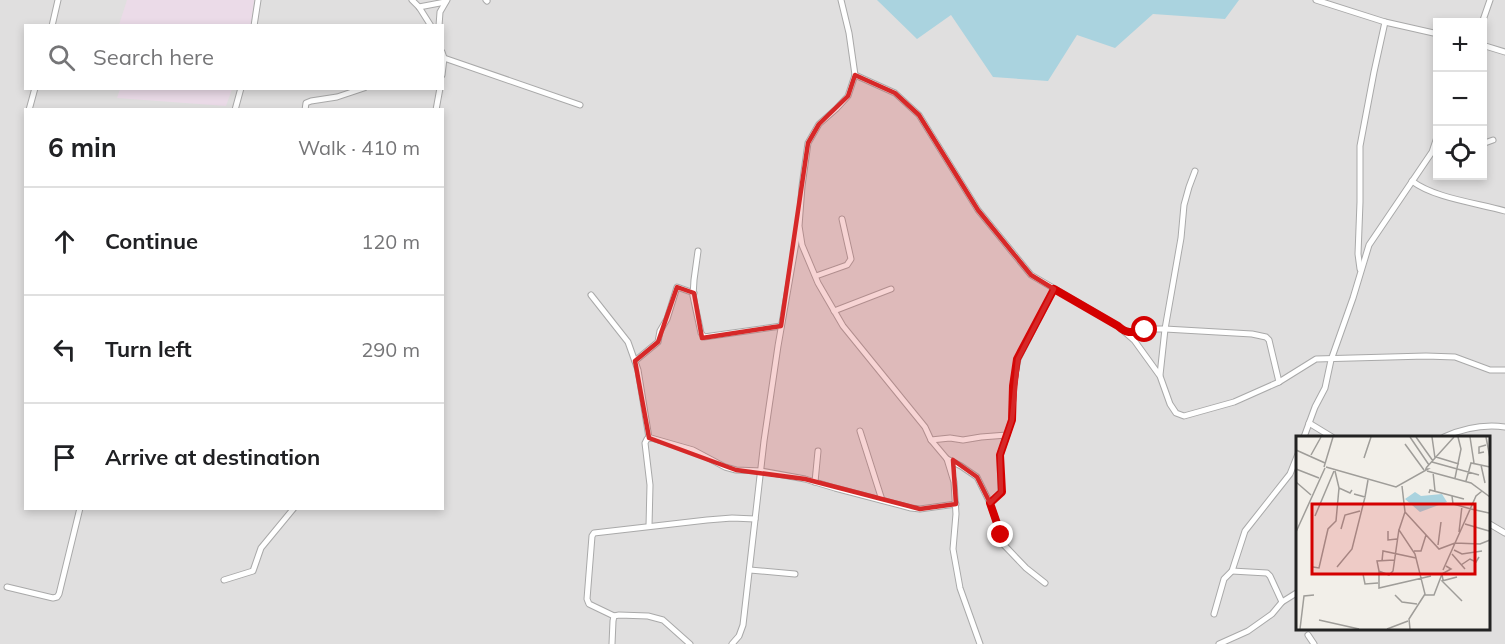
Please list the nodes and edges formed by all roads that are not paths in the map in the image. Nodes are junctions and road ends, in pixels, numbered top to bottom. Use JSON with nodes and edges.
{"nodes":[{"id":1,"x":58,"y":0,"type":"edge"},
{"id":2,"x":258,"y":0,"type":"edge"},
{"id":3,"x":412,"y":0,"type":"edge"},
{"id":4,"x":841,"y":0,"type":"edge"},
{"id":5,"x":1316,"y":0,"type":"edge"},
{"id":6,"x":1490,"y":0,"type":"edge"},
{"id":7,"x":446,"y":1,"type":"edge"},
{"id":8,"x":419,"y":7,"type":"junction"},
{"id":9,"x":1483,"y":18,"type":"edge"},
{"id":10,"x":1385,"y":22,"type":"junction"},
{"id":11,"x":52,"y":24,"type":"edge"},
{"id":12,"x":254,"y":24,"type":"edge"},
{"id":13,"x":430,"y":24,"type":"edge"},
{"id":14,"x":438,"y":24,"type":"edge"},
{"id":15,"x":1433,"y":33,"type":"edge"},
{"id":16,"x":1487,"y":47,"type":"edge"},
{"id":17,"x":1505,"y":52,"type":"edge"},
{"id":18,"x":444,"y":55,"type":"edge"},
{"id":19,"x":855,"y":75,"type":"junction"},
{"id":20,"x":34,"y":90,"type":"edge"},
{"id":21,"x":240,"y":90,"type":"edge"},
{"id":22,"x":358,"y":90,"type":"edge"},
{"id":23,"x":440,"y":90,"type":"edge"},
{"id":24,"x":580,"y":105,"type":"dead end"},
{"id":25,"x":30,"y":108,"type":"edge"},
{"id":26,"x":236,"y":108,"type":"edge"},
{"id":27,"x":305,"y":108,"type":"edge"},
{"id":28,"x":436,"y":108,"type":"edge"},
{"id":29,"x":1493,"y":140,"type":"dead end"},
{"id":30,"x":1487,"y":142,"type":"edge"},
{"id":31,"x":1433,"y":155,"type":"edge"},
{"id":32,"x":1196,"y":171,"type":"dead end"},
{"id":33,"x":1412,"y":181,"type":"junction"},
{"id":34,"x":1505,"y":211,"type":"edge"},
{"id":35,"x":842,"y":219,"type":"dead end"},
{"id":36,"x":799,"y":226,"type":"junction"},
{"id":37,"x":698,"y":251,"type":"dead end"},
{"id":38,"x":1361,"y":273,"type":"junction"},
{"id":39,"x":816,"y":276,"type":"junction"},
{"id":40,"x":1054,"y":289,"type":"junction"},
{"id":41,"x":891,"y":290,"type":"dead end"},
{"id":42,"x":693,"y":292,"type":"junction"},
{"id":43,"x":591,"y":295,"type":"dead end"},
{"id":44,"x":834,"y":311,"type":"junction"},
{"id":45,"x":781,"y":326,"type":"junction"},
{"id":46,"x":1165,"y":330,"type":"junction"},
{"id":47,"x":1124,"y":331,"type":"junction"},
{"id":48,"x":1331,"y":360,"type":"junction"},
{"id":49,"x":635,"y":361,"type":"junction"},
{"id":50,"x":1505,"y":370,"type":"edge"},
{"id":51,"x":1160,"y":376,"type":"junction"},
{"id":52,"x":1279,"y":381,"type":"junction"},
{"id":53,"x":1309,"y":423,"type":"junction"},
{"id":54,"x":1505,"y":426,"type":"edge"},
{"id":55,"x":860,"y":431,"type":"dead end"},
{"id":56,"x":1007,"y":435,"type":"junction"},
{"id":57,"x":1304,"y":436,"type":"edge"},
{"id":58,"x":1330,"y":436,"type":"edge"},
{"id":59,"x":1445,"y":436,"type":"edge"},
{"id":60,"x":649,"y":438,"type":"junction"},
{"id":61,"x":931,"y":440,"type":"junction"},
{"id":62,"x":818,"y":451,"type":"dead end"},
{"id":63,"x":946,"y":459,"type":"junction"},
{"id":64,"x":1296,"y":469,"type":"edge"},
{"id":65,"x":760,"y":471,"type":"junction"},
{"id":66,"x":815,"y":482,"type":"junction"},
{"id":67,"x":882,"y":500,"type":"junction"},
{"id":68,"x":990,"y":503,"type":"junction"},
{"id":69,"x":956,"y":504,"type":"junction"},
{"id":70,"x":80,"y":510,"type":"edge"},
{"id":71,"x":292,"y":510,"type":"edge"},
{"id":72,"x":755,"y":519,"type":"junction"},
{"id":73,"x":1490,"y":524,"type":"edge"},
{"id":74,"x":649,"y":526,"type":"junction"},
{"id":75,"x":1505,"y":533,"type":"edge"},
{"id":76,"x":750,"y":570,"type":"junction"},
{"id":77,"x":1232,"y":571,"type":"junction"},
{"id":78,"x":795,"y":574,"type":"dead end"},
{"id":79,"x":224,"y":580,"type":"dead end"},
{"id":80,"x":1045,"y":583,"type":"dead end"},
{"id":81,"x":7,"y":587,"type":"dead end"},
{"id":82,"x":1296,"y":593,"type":"edge"},
{"id":83,"x":1282,"y":602,"type":"junction"},
{"id":84,"x":1214,"y":614,"type":"dead end"},
{"id":85,"x":614,"y":616,"type":"junction"},
{"id":86,"x":1308,"y":635,"type":"dead end"},
{"id":87,"x":612,"y":644,"type":"edge"},
{"id":88,"x":690,"y":644,"type":"edge"},
{"id":89,"x":732,"y":644,"type":"edge"},
{"id":90,"x":980,"y":644,"type":"edge"},
{"id":91,"x":1219,"y":644,"type":"edge"},
{"id":92,"x":1314,"y":644,"type":"edge"}],
"edges":[{"from":1,"to":11,"type":"street"},
{"from":2,"to":12,"type":"street"},
{"from":3,"to":8,"type":"street"},
{"from":4,"to":19,"type":"street"},
{"from":5,"to":10,"type":"street"},
{"from":6,"to":9,"type":"street"},
{"from":7,"to":8,"type":"street"},
{"from":7,"to":14,"type":"street"},
{"from":8,"to":13,"type":"street"},
{"from":10,"to":15,"type":"street"},
{"from":10,"to":38,"type":"street"},
{"from":16,"to":17,"type":"street"},
{"from":18,"to":24,"type":"street"},
{"from":19,"to":36,"type":"street"},
{"from":19,"to":40,"type":"street"},
{"from":20,"to":25,"type":"street"},
{"from":21,"to":26,"type":"street"},
{"from":22,"to":27,"type":"street"},
{"from":23,"to":28,"type":"street"},
{"from":29,"to":30,"type":"street"},
{"from":31,"to":33,"type":"street"},
{"from":32,"to":46,"type":"street"},
{"from":33,"to":34,"type":"street"},
{"from":33,"to":38,"type":"street"},
{"from":35,"to":39,"type":"street"},
{"from":36,"to":39,"type":"street"},
{"from":36,"to":45,"type":"street"},
{"from":37,"to":42,"type":"street"},
{"from":38,"to":48,"type":"street"},
{"from":39,"to":44,"type":"street"},
{"from":40,"to":47,"type":"street"},
{"from":40,"to":56,"type":"street"},
{"from":41,"to":44,"type":"street"},
{"from":42,"to":45,"type":"street"},
{"from":42,"to":49,"type":"street"},
{"from":43,"to":49,"type":"street"},
{"from":44,"to":61,"type":"street"},
{"from":45,"to":65,"type":"street"},
{"from":46,"to":47,"type":"street"},
{"from":46,"to":51,"type":"street"},
{"from":46,"to":52,"type":"street"},
{"from":47,"to":51,"type":"street"},
{"from":48,"to":50,"type":"street"},
{"from":48,"to":52,"type":"street"},
{"from":48,"to":53,"type":"street"},
{"from":49,"to":60,"type":"street"},
{"from":51,"to":52,"type":"street"},
{"from":53,"to":57,"type":"street"},
{"from":53,"to":58,"type":"street"},
{"from":54,"to":59,"type":"street"},
{"from":55,"to":67,"type":"street"},
{"from":56,"to":61,"type":"street"},
{"from":56,"to":68,"type":"street"},
{"from":60,"to":65,"type":"street"},
{"from":60,"to":74,"type":"street"},
{"from":61,"to":63,"type":"street"},
{"from":62,"to":66,"type":"street"},
{"from":63,"to":68,"type":"street"},
{"from":63,"to":69,"type":"street"},
{"from":64,"to":77,"type":"street"},
{"from":65,"to":66,"type":"street"},
{"from":65,"to":72,"type":"street"},
{"from":66,"to":67,"type":"street"},
{"from":67,"to":69,"type":"street"},
{"from":68,"to":80,"type":"street"},
{"from":69,"to":90,"type":"street"},
{"from":70,"to":81,"type":"street"},
{"from":71,"to":79,"type":"street"},
{"from":72,"to":74,"type":"street"},
{"from":72,"to":76,"type":"street"},
{"from":73,"to":75,"type":"street"},
{"from":74,"to":85,"type":"street"},
{"from":76,"to":78,"type":"street"},
{"from":76,"to":89,"type":"street"},
{"from":77,"to":83,"type":"street"},
{"from":77,"to":84,"type":"street"},
{"from":82,"to":83,"type":"street"},
{"from":83,"to":91,"type":"street"},
{"from":85,"to":87,"type":"street"},
{"from":85,"to":88,"type":"street"},
{"from":86,"to":92,"type":"street"}]}
